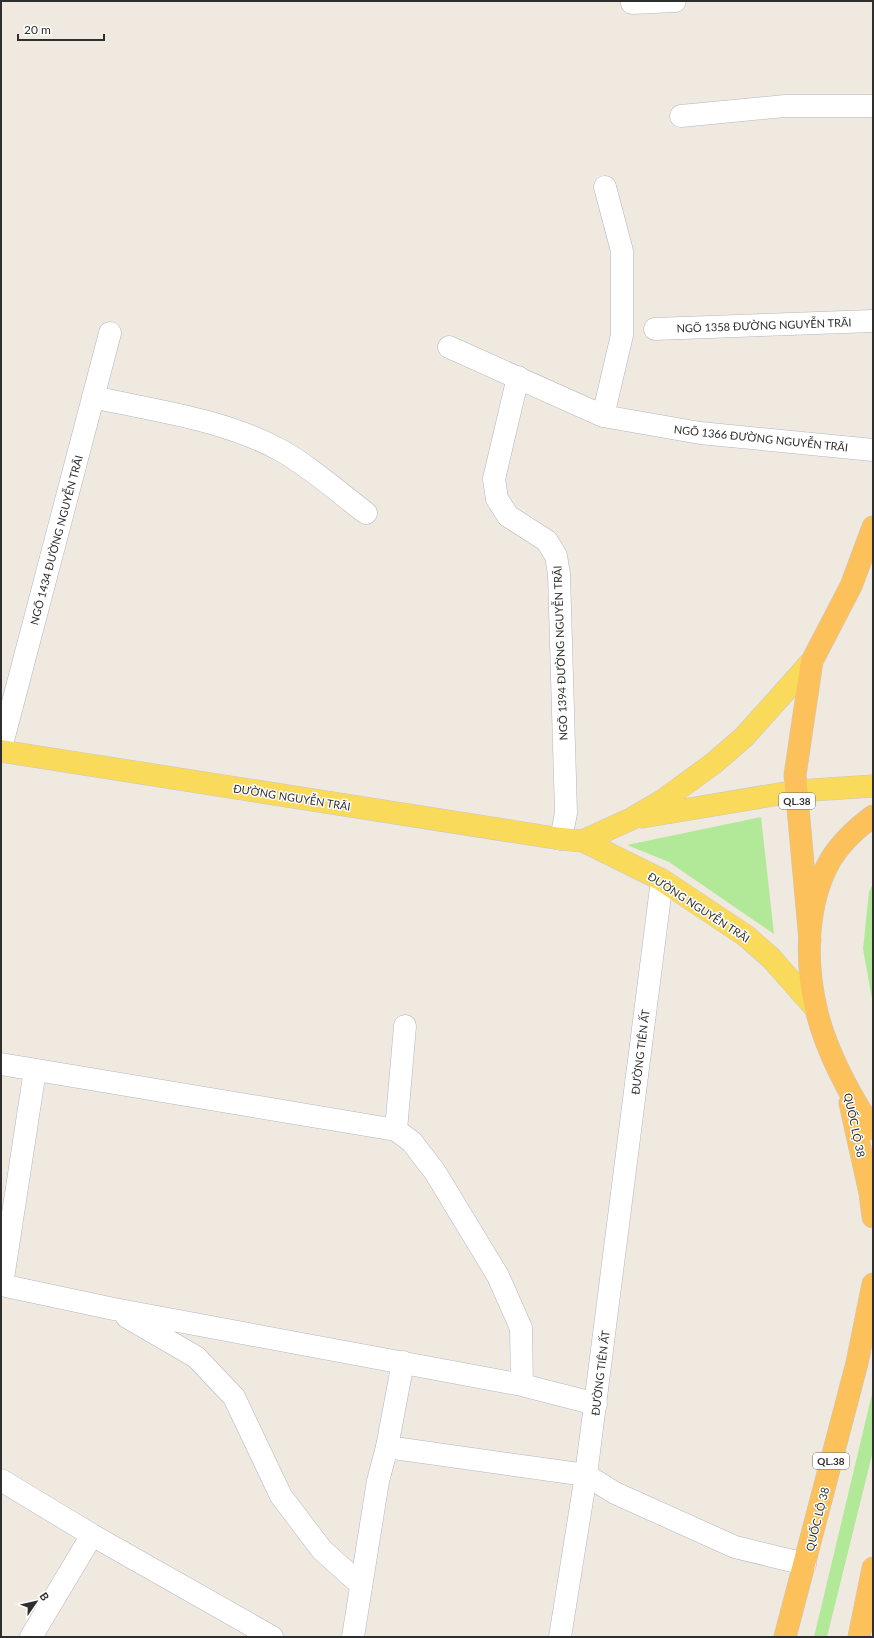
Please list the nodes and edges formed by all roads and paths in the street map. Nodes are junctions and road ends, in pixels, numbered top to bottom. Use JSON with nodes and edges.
{"nodes":[{"id":1,"x":675,"y":1,"type":"edge"},
{"id":2,"x":632,"y":3,"type":"dead end"},
{"id":3,"x":873,"y":106,"type":"edge"},
{"id":4,"x":681,"y":116,"type":"dead end"},
{"id":5,"x":605,"y":187,"type":"dead end"},
{"id":6,"x":873,"y":321,"type":"edge"},
{"id":7,"x":656,"y":329,"type":"dead end"},
{"id":8,"x":110,"y":333,"type":"dead end"},
{"id":9,"x":448,"y":347,"type":"dead end"},
{"id":10,"x":518,"y":377,"type":"junction"},
{"id":11,"x":93,"y":397,"type":"junction"},
{"id":12,"x":603,"y":416,"type":"junction"},
{"id":13,"x":873,"y":450,"type":"edge"},
{"id":14,"x":366,"y":513,"type":"dead end"},
{"id":15,"x":873,"y":527,"type":"edge"},
{"id":16,"x":812,"y":661,"type":"junction"},
{"id":17,"x":1,"y":749,"type":"edge"},
{"id":18,"x":873,"y":786,"type":"edge"},
{"id":19,"x":796,"y":792,"type":"junction"},
{"id":20,"x":873,"y":816,"type":"edge"},
{"id":21,"x":631,"y":819,"type":"junction"},
{"id":22,"x":562,"y":839,"type":"junction"},
{"id":23,"x":583,"y":841,"type":"junction"},
{"id":24,"x":662,"y":880,"type":"junction"},
{"id":25,"x":810,"y":941,"type":"junction"},
{"id":26,"x":816,"y":1009,"type":"junction"},
{"id":27,"x":405,"y":1026,"type":"dead end"},
{"id":28,"x":1,"y":1064,"type":"edge"},
{"id":29,"x":34,"y":1070,"type":"junction"},
{"id":30,"x":845,"y":1080,"type":"junction"},
{"id":31,"x":873,"y":1129,"type":"edge"},
{"id":32,"x":396,"y":1130,"type":"junction"},
{"id":33,"x":873,"y":1217,"type":"edge"},
{"id":34,"x":873,"y":1284,"type":"edge"},
{"id":35,"x":2,"y":1285,"type":"edge"},
{"id":36,"x":114,"y":1309,"type":"junction"},
{"id":37,"x":403,"y":1362,"type":"junction"},
{"id":38,"x":522,"y":1385,"type":"junction"},
{"id":39,"x":596,"y":1404,"type":"junction"},
{"id":40,"x":387,"y":1447,"type":"junction"},
{"id":41,"x":586,"y":1476,"type":"junction"},
{"id":42,"x":1,"y":1480,"type":"edge"},
{"id":43,"x":92,"y":1535,"type":"junction"},
{"id":44,"x":805,"y":1564,"type":"junction"},
{"id":45,"x":873,"y":1568,"type":"edge"},
{"id":46,"x":362,"y":1585,"type":"junction"},
{"id":47,"x":873,"y":1616,"type":"edge"},
{"id":48,"x":31,"y":1637,"type":"edge"},
{"id":49,"x":272,"y":1637,"type":"edge"},
{"id":50,"x":353,"y":1637,"type":"edge"},
{"id":51,"x":560,"y":1637,"type":"edge"},
{"id":52,"x":785,"y":1637,"type":"edge"},
{"id":53,"x":860,"y":1637,"type":"edge"}],
"edges":[{"from":1,"to":2,"type":"street"},
{"from":3,"to":4,"type":"street"},
{"from":5,"to":12,"type":"street"},
{"from":6,"to":7,"type":"street","name":"NGÕ 1358 ĐƯỜNG NGUYỄN TRÃI"},
{"from":8,"to":11,"type":"street","name":"NGÕ 1434 ĐƯỜNG NGUYỄN TRÃI"},
{"from":9,"to":10,"type":"street","name":"NGÕ 1366 ĐƯỜNG NGUYỄN TRÃI"},
{"from":10,"to":12,"type":"street","name":"NGÕ 1366 ĐƯỜNG NGUYỄN TRÃI"},
{"from":10,"to":22,"type":"street","name":"NGÕ 1394 ĐƯỜNG NGUYỄN TRÃI"},
{"from":11,"to":14,"type":"street"},
{"from":11,"to":17,"type":"street","name":"NGÕ 1434 ĐƯỜNG NGUYỄN TRÃI"},
{"from":12,"to":13,"type":"street","name":"NGÕ 1366 ĐƯỜNG NGUYỄN TRÃI"},
{"from":15,"to":16,"type":"highway","number":"QL.38"},
{"from":16,"to":19,"type":"highway","number":"QL.38"},
{"from":16,"to":21,"type":"main road"},
{"from":17,"to":22,"type":"main road","name":"ĐƯỜNG NGUYỄN TRÃI"},
{"from":18,"to":19,"type":"main road"},
{"from":19,"to":21,"type":"main road"},
{"from":19,"to":25,"type":"highway","number":"QL.38"},
{"from":20,"to":25,"type":"highway"},
{"from":21,"to":23,"type":"main road"},
{"from":22,"to":23,"type":"main road","name":"ĐƯỜNG NGUYỄN TRÃI"},
{"from":23,"to":24,"type":"main road","name":"ĐƯỜNG NGUYỄN TRÃI"},
{"from":24,"to":26,"type":"main road","name":"ĐƯỜNG NGUYỄN TRÃI"},
{"from":24,"to":39,"type":"street","name":"ĐƯỜNG TIÊN ẤT"},
{"from":25,"to":26,"type":"highway"},
{"from":26,"to":30,"type":"highway"},
{"from":27,"to":32,"type":"street"},
{"from":28,"to":29,"type":"street"},
{"from":29,"to":32,"type":"street"},
{"from":29,"to":35,"type":"street"},
{"from":30,"to":31,"type":"highway"},
{"from":30,"to":33,"type":"highway","name":"QUỐC LỘ 38"},
{"from":32,"to":38,"type":"street"},
{"from":34,"to":44,"type":"highway","name":"QUỐC LỘ 38","number":"QL.38"},
{"from":35,"to":36,"type":"street"},
{"from":36,"to":37,"type":"street"},
{"from":36,"to":46,"type":"street"},
{"from":37,"to":38,"type":"street"},
{"from":37,"to":40,"type":"street"},
{"from":38,"to":39,"type":"street"},
{"from":39,"to":41,"type":"street","name":"ĐƯỜNG TIÊN ẤT"},
{"from":40,"to":41,"type":"street"},
{"from":40,"to":46,"type":"street"},
{"from":41,"to":44,"type":"street"},
{"from":41,"to":51,"type":"street","name":"ĐƯỜNG TIÊN ẤT"},
{"from":42,"to":43,"type":"street"},
{"from":43,"to":48,"type":"street"},
{"from":43,"to":49,"type":"street"},
{"from":44,"to":52,"type":"highway","name":"QUỐC LỘ 38","number":"QL.38"},
{"from":45,"to":53,"type":"highway"},
{"from":46,"to":50,"type":"street"},
{"from":47,"to":53,"type":"highway"}]}
